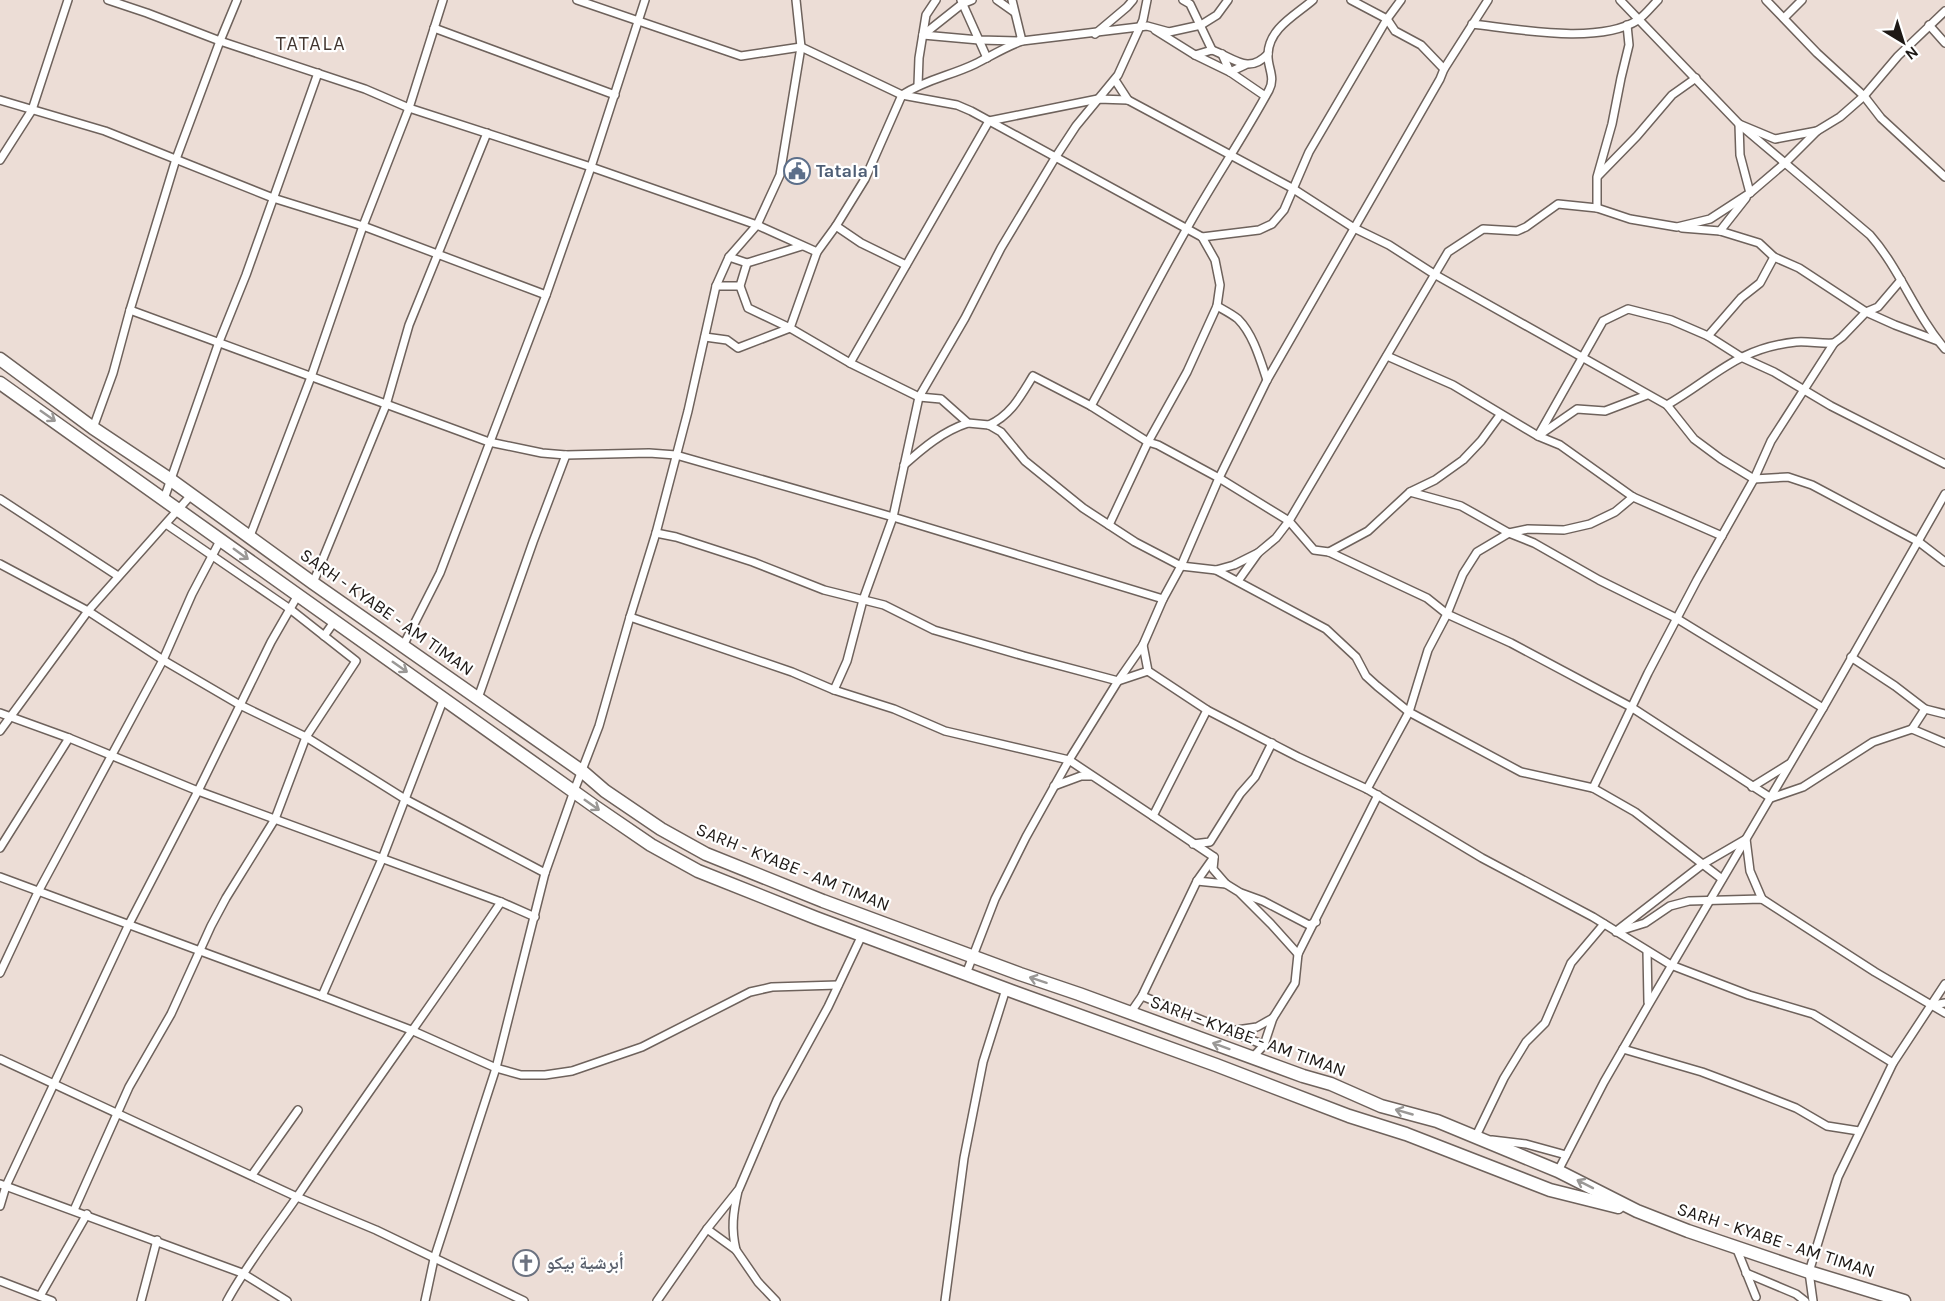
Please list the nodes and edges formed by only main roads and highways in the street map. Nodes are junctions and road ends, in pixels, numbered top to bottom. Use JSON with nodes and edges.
{"nodes":[{"id":1,"x":0,"y":358,"type":"edge"},
{"id":2,"x":0,"y":383,"type":"edge"},
{"id":3,"x":1637,"y":1211,"type":"junction"},
{"id":4,"x":1904,"y":1301,"type":"edge"}],
"edges":[{"from":3,"to":1,"type":"highway","name":"SARH - KYABE - AM TIMAN","one_way":true},
{"from":2,"to":3,"type":"highway","name":"SARH - KYABE - AM TIMAN","one_way":true},
{"from":3,"to":4,"type":"highway","name":"SARH - KYABE - AM TIMAN"}]}
